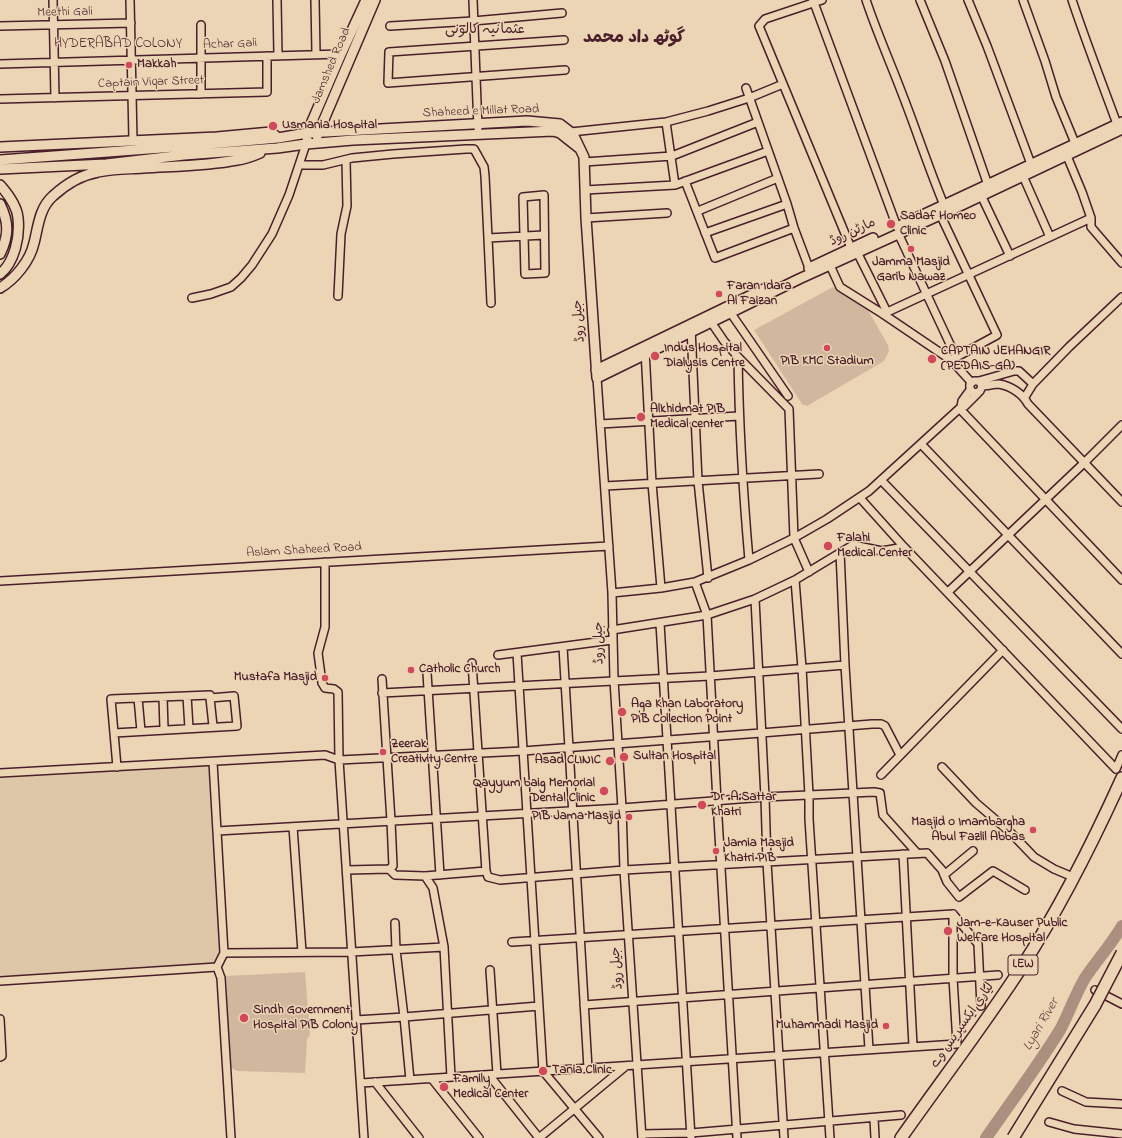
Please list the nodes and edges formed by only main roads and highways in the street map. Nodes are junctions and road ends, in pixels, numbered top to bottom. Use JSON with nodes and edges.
{"nodes":[{"id":1,"x":366,"y":0,"type":"edge"},
{"id":2,"x":375,"y":0,"type":"edge"},
{"id":3,"x":1120,"y":125,"type":"edge"},
{"id":4,"x":318,"y":132,"type":"junction"},
{"id":5,"x":278,"y":138,"type":"junction"},
{"id":6,"x":309,"y":139,"type":"junction"},
{"id":7,"x":0,"y":147,"type":"edge"},
{"id":8,"x":277,"y":148,"type":"junction"},
{"id":9,"x":580,"y":149,"type":"junction"},
{"id":10,"x":0,"y":160,"type":"edge"},
{"id":11,"x":0,"y":169,"type":"edge"},
{"id":12,"x":0,"y":186,"type":"edge"},
{"id":13,"x":0,"y":204,"type":"edge"},
{"id":14,"x":897,"y":230,"type":"junction"},
{"id":15,"x":0,"y":254,"type":"edge"},
{"id":16,"x":828,"y":262,"type":"junction"},
{"id":17,"x":0,"y":274,"type":"edge"},
{"id":18,"x":0,"y":288,"type":"edge"},
{"id":19,"x":691,"y":328,"type":"junction"},
{"id":20,"x":597,"y":374,"type":"joint"},
{"id":21,"x":1122,"y":778,"type":"edge"},
{"id":22,"x":1122,"y":953,"type":"edge"},
{"id":23,"x":901,"y":1138,"type":"edge"},
{"id":24,"x":1013,"y":1138,"type":"edge"}],
"edges":[{"from":1,"to":6,"type":"main road","name":"Jamshed Road"},
{"from":2,"to":4,"type":"main road","name":"Jamshed Road"},
{"from":3,"to":14,"type":"main road","name":"مارٹن روڈ"},
{"from":3,"to":14,"type":"main road","name":"مارٹن روڈ"},
{"from":4,"to":6,"type":"main road","name":"Jamshed Road"},
{"from":4,"to":9,"type":"main road","name":"Shaheed e Millat Road"},
{"from":5,"to":6,"type":"main road","name":"Shaheed e Millat Road"},
{"from":5,"to":7,"type":"main road"},
{"from":5,"to":10,"type":"main road","name":"Shaheed e Millat Road"},
{"from":6,"to":8,"type":"main road"},
{"from":6,"to":9,"type":"main road","name":"Shaheed e Millat Road"},
{"from":8,"to":11,"type":"main road"},
{"from":8,"to":18,"type":"main road"},
{"from":9,"to":20,"type":"main road","name":"جیل روڈ"},
{"from":12,"to":17,"type":"main road"},
{"from":13,"to":15,"type":"main road"},
{"from":14,"to":16,"type":"main road","name":"مارٹن روڈ"},
{"from":16,"to":19,"type":"main road","name":"مارٹن روڈ"},
{"from":16,"to":19,"type":"main road","name":"مارٹن روڈ"},
{"from":19,"to":20,"type":"main road","name":"مارٹن روڈ"},
{"from":21,"to":23,"type":"highway","name":"لیاری ایکسپریس وے","number":"LEW"},
{"from":22,"to":24,"type":"highway","bridge":true}]}
